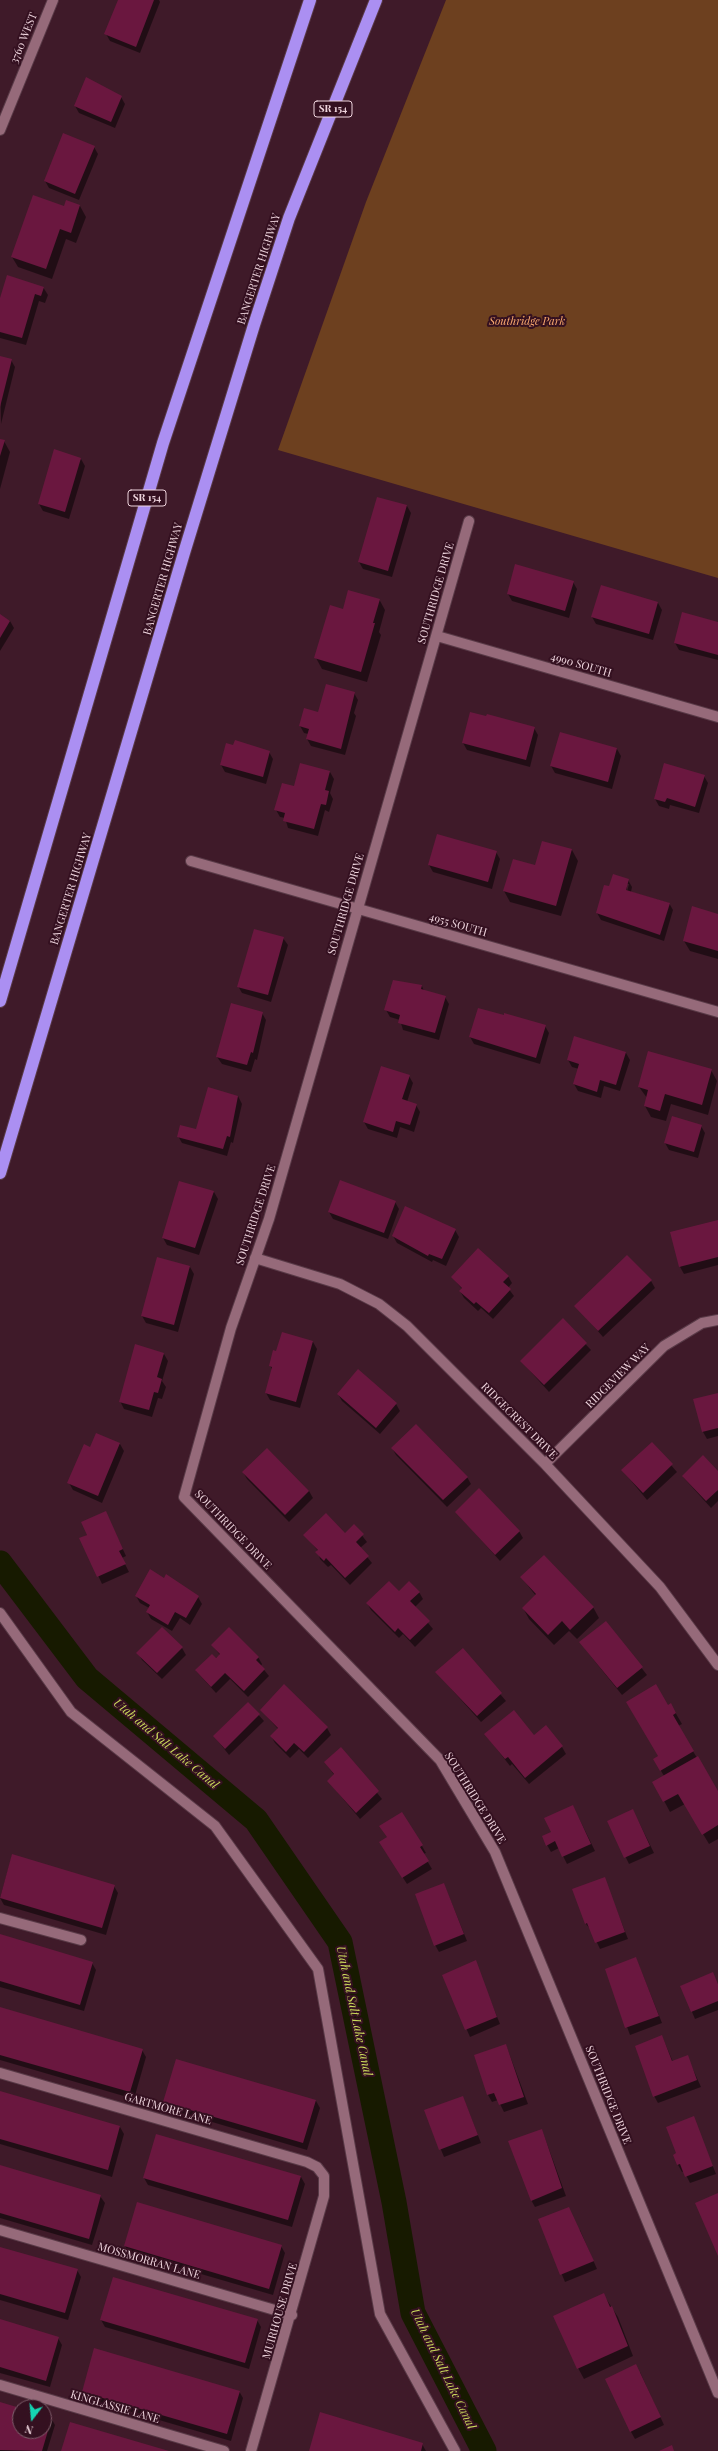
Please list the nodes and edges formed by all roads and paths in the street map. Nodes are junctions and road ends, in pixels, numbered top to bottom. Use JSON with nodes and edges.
{"nodes":[{"id":1,"x":53,"y":0,"type":"edge"},
{"id":2,"x":310,"y":0,"type":"edge"},
{"id":3,"x":376,"y":0,"type":"edge"},
{"id":4,"x":2,"y":118,"type":"edge"},
{"id":5,"x":0,"y":130,"type":"edge"},
{"id":6,"x":469,"y":521,"type":"dead end"},
{"id":7,"x":437,"y":636,"type":"junction"},
{"id":8,"x":718,"y":717,"type":"edge"},
{"id":9,"x":191,"y":861,"type":"dead end"},
{"id":10,"x":357,"y":909,"type":"junction"},
{"id":11,"x":0,"y":1001,"type":"edge"},
{"id":12,"x":718,"y":1012,"type":"edge"},
{"id":13,"x":0,"y":1173,"type":"edge"},
{"id":14,"x":255,"y":1258,"type":"junction"},
{"id":15,"x":718,"y":1320,"type":"edge"},
{"id":16,"x":545,"y":1464,"type":"junction"},
{"id":17,"x":0,"y":1613,"type":"edge"},
{"id":18,"x":718,"y":1665,"type":"edge"},
{"id":19,"x":0,"y":1918,"type":"edge"},
{"id":20,"x":81,"y":1940,"type":"dead end"},
{"id":21,"x":0,"y":2073,"type":"edge"},
{"id":22,"x":324,"y":2176,"type":"joint"},
{"id":23,"x":0,"y":2230,"type":"edge"},
{"id":24,"x":292,"y":2315,"type":"junction"},
{"id":25,"x":0,"y":2385,"type":"edge"},
{"id":26,"x":718,"y":2393,"type":"edge"},
{"id":27,"x":224,"y":2451,"type":"edge"},
{"id":28,"x":251,"y":2451,"type":"edge"},
{"id":29,"x":455,"y":2451,"type":"edge"}],
"edges":[{"from":1,"to":4,"type":"street","name":"3760 WEST"},
{"from":2,"to":11,"type":"highway","number":"SR 154"},
{"from":3,"to":13,"type":"highway","name":"BANGERTER HIGHWAY","number":"SR 154"},
{"from":4,"to":5,"type":"street","name":"3760 WEST"},
{"from":6,"to":7,"type":"street","name":"SOUTHRIDGE DRIVE"},
{"from":7,"to":8,"type":"street","name":"4990 SOUTH"},
{"from":7,"to":10,"type":"street","name":"SOUTHRIDGE DRIVE"},
{"from":9,"to":10,"type":"street","name":"4955 SOUTH"},
{"from":10,"to":12,"type":"street","name":"4955 SOUTH"},
{"from":10,"to":14,"type":"street","name":"SOUTHRIDGE DRIVE"},
{"from":14,"to":16,"type":"street","name":"RIDGECREST DRIVE"},
{"from":14,"to":26,"type":"street","name":"SOUTHRIDGE DRIVE"},
{"from":15,"to":16,"type":"street","name":"RIDGEVIEW WAY"},
{"from":16,"to":18,"type":"street","name":"RIDGECREST DRIVE"},
{"from":17,"to":29,"type":"street"},
{"from":19,"to":20,"type":"street"},
{"from":21,"to":22,"type":"street","name":"GARTMORE LANE"},
{"from":22,"to":24,"type":"street","name":"MUIRHOUSE DRIVE"},
{"from":23,"to":24,"type":"street","name":"MOSSMORRAN LANE"},
{"from":24,"to":28,"type":"street","name":"MUIRHOUSE DRIVE"},
{"from":25,"to":27,"type":"street","name":"KINGLASSIE LANE"}]}
